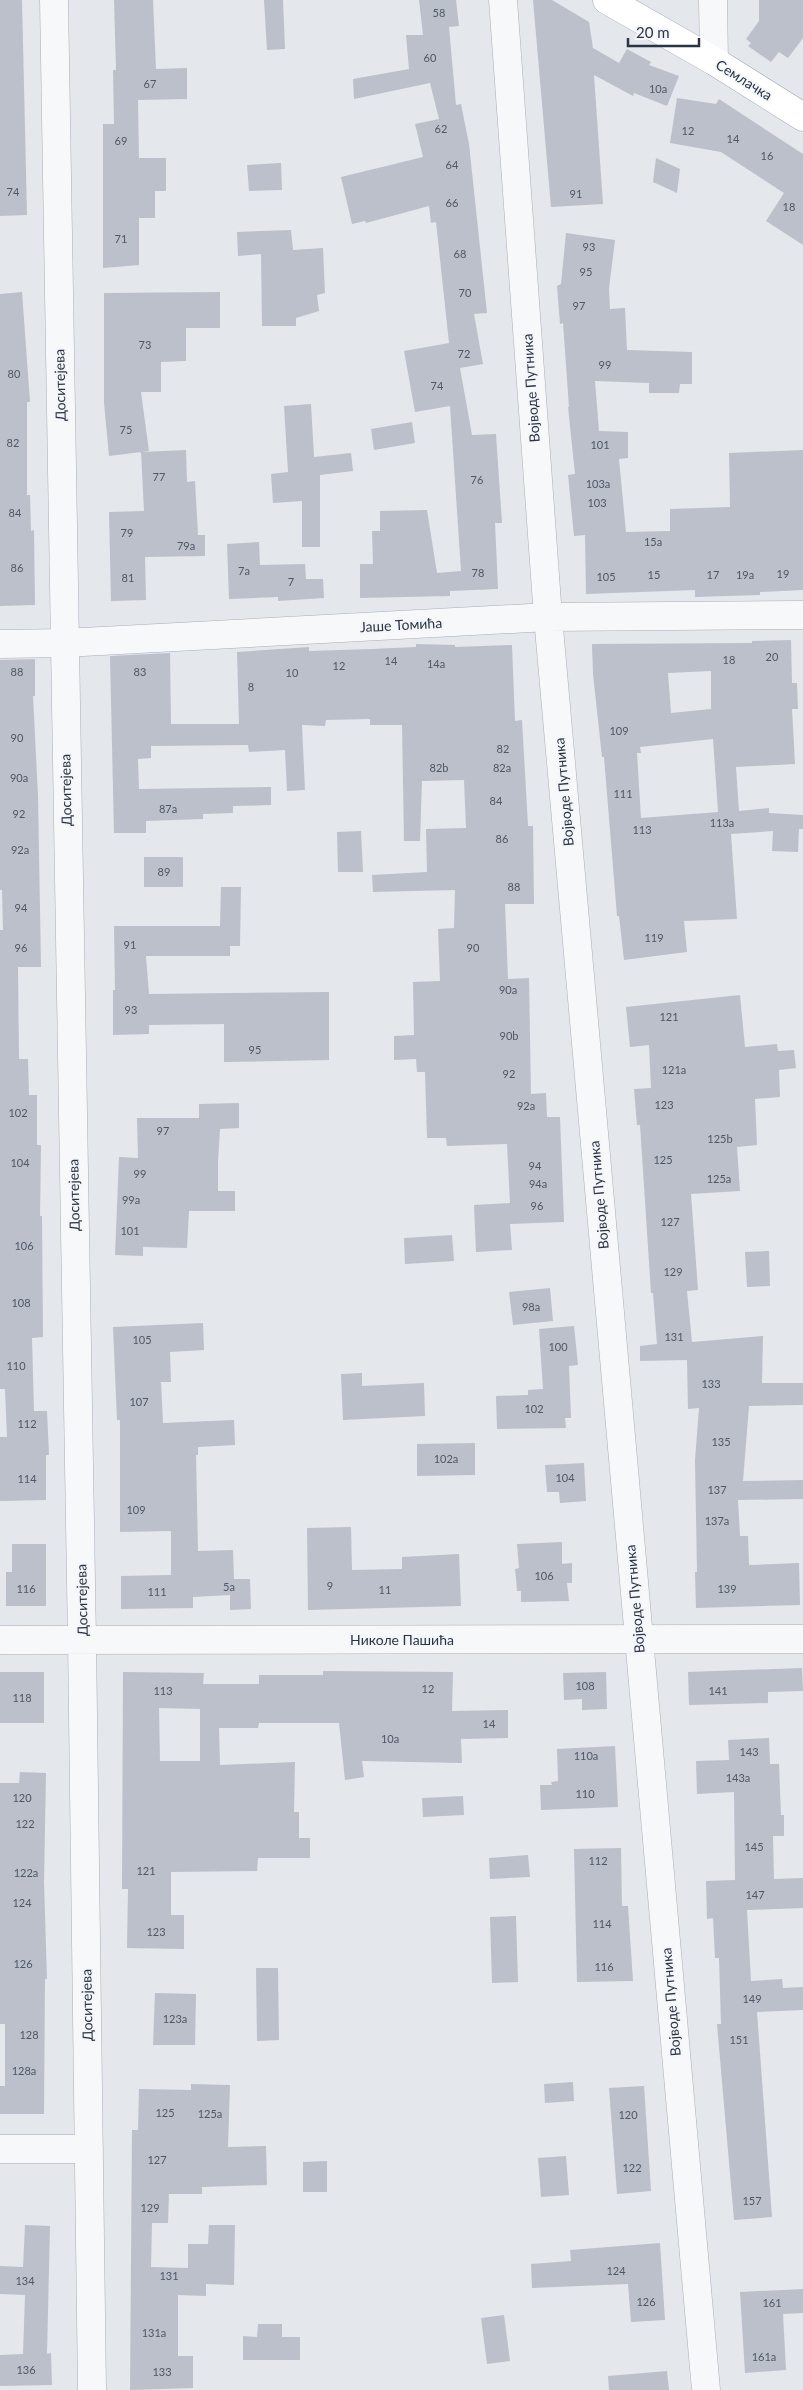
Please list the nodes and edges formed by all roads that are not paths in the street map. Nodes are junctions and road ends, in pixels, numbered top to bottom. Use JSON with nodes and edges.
{"nodes":[{"id":1,"x":54,"y":0,"type":"edge"},
{"id":2,"x":503,"y":0,"type":"edge"},
{"id":3,"x":607,"y":0,"type":"edge"},
{"id":4,"x":712,"y":0,"type":"edge"},
{"id":5,"x":714,"y":61,"type":"junction"},
{"id":6,"x":803,"y":116,"type":"edge"},
{"id":7,"x":803,"y":616,"type":"edge"},
{"id":8,"x":548,"y":617,"type":"junction"},
{"id":9,"x":64,"y":643,"type":"junction"},
{"id":10,"x":0,"y":644,"type":"edge"},
{"id":11,"x":803,"y":1639,"type":"edge"},
{"id":12,"x":0,"y":1640,"type":"edge"},
{"id":13,"x":82,"y":1640,"type":"junction"},
{"id":14,"x":639,"y":1640,"type":"junction"},
{"id":15,"x":89,"y":2148,"type":"junction"},
{"id":16,"x":0,"y":2149,"type":"edge"},
{"id":17,"x":92,"y":2390,"type":"edge"},
{"id":18,"x":706,"y":2390,"type":"edge"}],
"edges":[{"from":1,"to":9,"type":"street","name":"Доситејева"},
{"from":2,"to":8,"type":"street","name":"Војводе Путника"},
{"from":3,"to":5,"type":"main road","name":"Семлачка"},
{"from":4,"to":5,"type":"street"},
{"from":5,"to":6,"type":"main road","name":"Семлачка"},
{"from":7,"to":8,"type":"street","name":"Јаше Томића"},
{"from":8,"to":9,"type":"street","name":"Јаше Томића"},
{"from":8,"to":14,"type":"street","name":"Војводе Путника"},
{"from":9,"to":10,"type":"street","name":"Јаше Томића"},
{"from":9,"to":13,"type":"street","name":"Доситејева"},
{"from":11,"to":14,"type":"street","name":"Николе Пашића"},
{"from":12,"to":13,"type":"street","name":"Николе Пашића"},
{"from":13,"to":14,"type":"street","name":"Николе Пашића"},
{"from":13,"to":15,"type":"street","name":"Доситејева"},
{"from":14,"to":18,"type":"street","name":"Војводе Путника"},
{"from":15,"to":16,"type":"street"},
{"from":15,"to":17,"type":"street","name":"Доситејева"}]}
